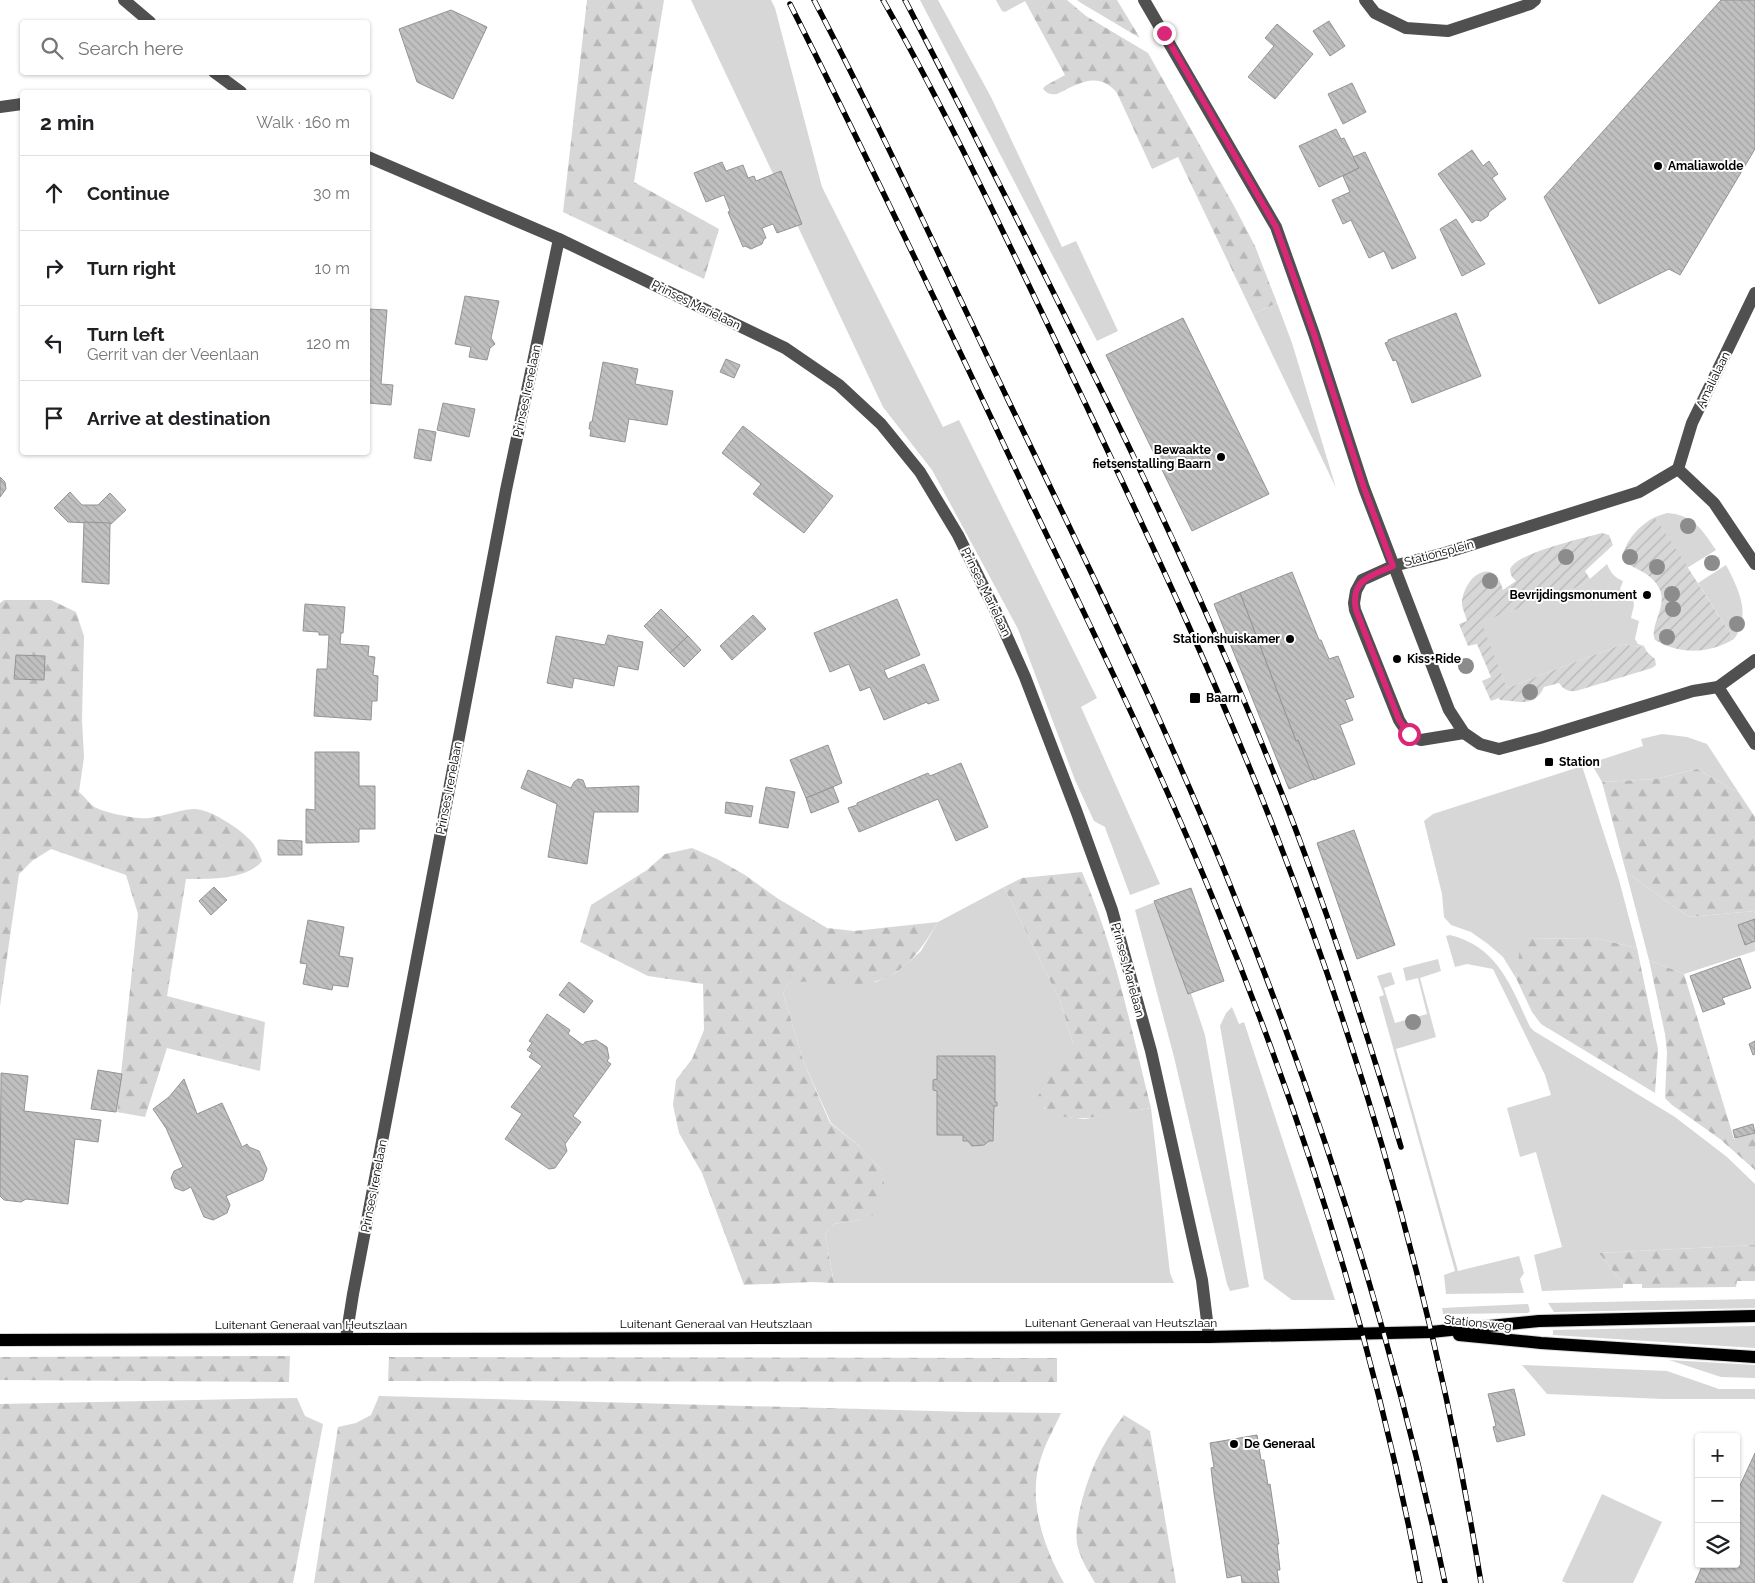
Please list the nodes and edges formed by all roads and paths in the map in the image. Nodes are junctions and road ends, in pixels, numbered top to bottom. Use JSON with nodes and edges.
{"nodes":[{"id":1,"x":124,"y":0,"type":"edge"},
{"id":2,"x":1144,"y":0,"type":"edge"},
{"id":3,"x":1365,"y":0,"type":"edge"},
{"id":4,"x":1535,"y":0,"type":"edge"},
{"id":5,"x":148,"y":20,"type":"edge"},
{"id":6,"x":218,"y":75,"type":"edge"},
{"id":7,"x":239,"y":90,"type":"edge"},
{"id":8,"x":20,"y":104,"type":"edge"},
{"id":9,"x":0,"y":106,"type":"edge"},
{"id":10,"x":370,"y":157,"type":"edge"},
{"id":11,"x":560,"y":239,"type":"junction"},
{"id":12,"x":1755,"y":293,"type":"edge"},
{"id":13,"x":1678,"y":469,"type":"junction"},
{"id":14,"x":1755,"y":564,"type":"edge"},
{"id":15,"x":1393,"y":566,"type":"junction"},
{"id":16,"x":1755,"y":660,"type":"edge"},
{"id":17,"x":1718,"y":687,"type":"junction"},
{"id":18,"x":1464,"y":733,"type":"junction"},
{"id":19,"x":1755,"y":744,"type":"edge"},
{"id":20,"x":1755,"y":1316,"type":"edge"},
{"id":21,"x":1431,"y":1332,"type":"junction"},
{"id":22,"x":1209,"y":1337,"type":"junction"},
{"id":23,"x":346,"y":1338,"type":"junction"},
{"id":24,"x":0,"y":1340,"type":"edge"},
{"id":25,"x":1755,"y":1357,"type":"edge"}],
"edges":[{"from":1,"to":5,"type":"street"},
{"from":2,"to":15,"type":"street"},
{"from":3,"to":4,"type":"street"},
{"from":6,"to":7,"type":"street"},
{"from":8,"to":9,"type":"street"},
{"from":10,"to":11,"type":"street","name":"Prinses Marielaan"},
{"from":11,"to":22,"type":"street","name":"Prinses Marielaan"},
{"from":11,"to":23,"type":"street","name":"Prinses Irenelaan"},
{"from":12,"to":13,"type":"street","name":"Amalialaan"},
{"from":13,"to":14,"type":"street"},
{"from":13,"to":15,"type":"street","name":"Stationsplein"},
{"from":15,"to":18,"type":"street","name":"Stationsplein"},
{"from":15,"to":18,"type":"street"},
{"from":16,"to":17,"type":"street","name":"Stationsplein"},
{"from":17,"to":18,"type":"street","name":"Stationsplein"},
{"from":17,"to":19,"type":"street"},
{"from":20,"to":21,"type":"main road","name":"Stationsweg"},
{"from":21,"to":22,"type":"main road","name":"Luitenant Generaal van Heutszlaan"},
{"from":21,"to":25,"type":"main road","name":"Stationsweg"},
{"from":22,"to":23,"type":"main road","name":"Luitenant Generaal van Heutszlaan"},
{"from":23,"to":24,"type":"main road","name":"Luitenant Generaal van Heutszlaan"}]}
